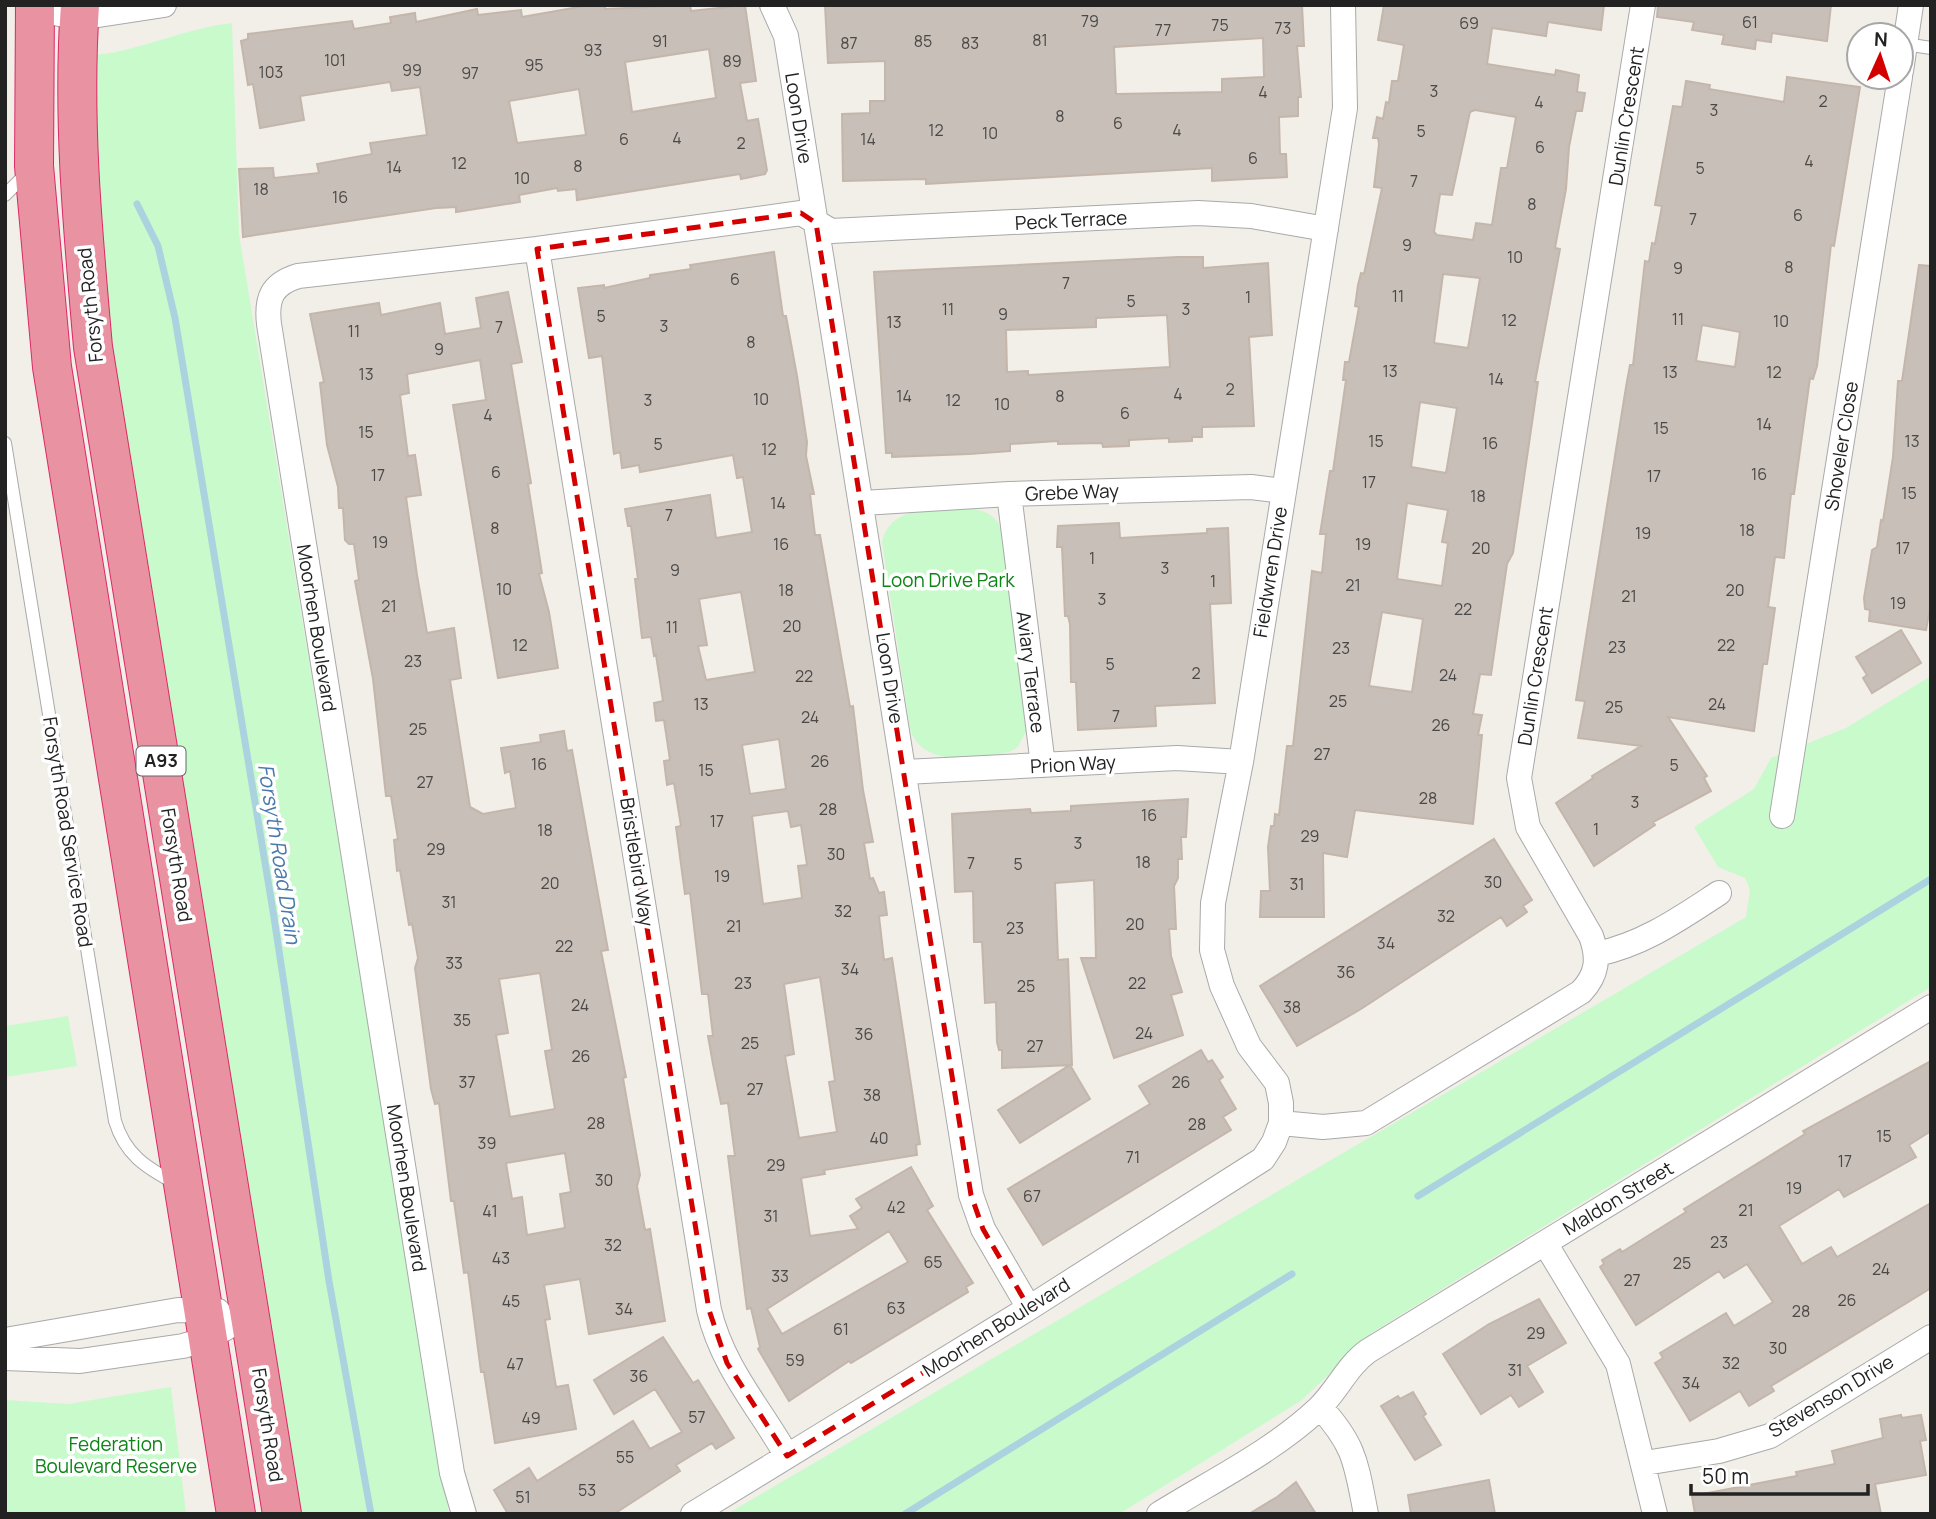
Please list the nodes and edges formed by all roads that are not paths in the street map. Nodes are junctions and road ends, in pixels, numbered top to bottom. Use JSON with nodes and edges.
{"nodes":[{"id":1,"x":164,"y":5,"type":"edge"},
{"id":2,"x":772,"y":5,"type":"edge"},
{"id":3,"x":790,"y":5,"type":"edge"},
{"id":4,"x":1343,"y":5,"type":"edge"},
{"id":5,"x":1643,"y":5,"type":"edge"},
{"id":6,"x":55,"y":9,"type":"edge"},
{"id":7,"x":786,"y":36,"type":"junction"},
{"id":8,"x":1898,"y":91,"type":"edge"},
{"id":9,"x":34,"y":166,"type":"junction"},
{"id":10,"x":5,"y":195,"type":"edge"},
{"id":11,"x":816,"y":223,"type":"junction"},
{"id":12,"x":1326,"y":229,"type":"junction"},
{"id":13,"x":537,"y":248,"type":"junction"},
{"id":14,"x":5,"y":443,"type":"edge"},
{"id":15,"x":1282,"y":491,"type":"junction"},
{"id":16,"x":1009,"y":494,"type":"junction"},
{"id":17,"x":863,"y":503,"type":"junction"},
{"id":18,"x":1241,"y":762,"type":"junction"},
{"id":19,"x":1043,"y":765,"type":"junction"},
{"id":20,"x":905,"y":772,"type":"junction"},
{"id":21,"x":1782,"y":816,"type":"dead end"},
{"id":22,"x":1719,"y":893,"type":"dead end"},
{"id":23,"x":1597,"y":954,"type":"junction"},
{"id":24,"x":1931,"y":1007,"type":"edge"},
{"id":25,"x":1281,"y":1122,"type":"junction"},
{"id":26,"x":184,"y":1188,"type":"junction"},
{"id":27,"x":1545,"y":1243,"type":"junction"},
{"id":28,"x":1029,"y":1308,"type":"junction"},
{"id":29,"x":250,"y":1314,"type":"junction"},
{"id":30,"x":205,"y":1324,"type":"junction"},
{"id":31,"x":1931,"y":1336,"type":"edge"},
{"id":32,"x":5,"y":1340,"type":"edge"},
{"id":33,"x":5,"y":1359,"type":"edge"},
{"id":34,"x":1320,"y":1407,"type":"junction"},
{"id":35,"x":787,"y":1456,"type":"junction"},
{"id":36,"x":1645,"y":1464,"type":"junction"},
{"id":37,"x":236,"y":1514,"type":"edge"},
{"id":38,"x":282,"y":1514,"type":"edge"},
{"id":39,"x":464,"y":1514,"type":"edge"},
{"id":40,"x":693,"y":1514,"type":"edge"},
{"id":41,"x":1159,"y":1514,"type":"edge"},
{"id":42,"x":1366,"y":1514,"type":"edge"},
{"id":43,"x":1655,"y":1514,"type":"edge"}],
"edges":[{"from":1,"to":6,"type":"street"},
{"from":2,"to":7,"type":"street","name":"Loon Drive"},
{"from":3,"to":7,"type":"street","name":"Loon Drive"},
{"from":4,"to":12,"type":"street","name":"Fieldwren Drive"},
{"from":5,"to":23,"type":"street","name":"Dunlin Crescent"},
{"from":6,"to":9,"type":"highway","number":"A93"},
{"from":6,"to":29,"type":"highway","name":"Forsyth Road","number":"A93"},
{"from":7,"to":11,"type":"street","name":"Loon Drive"},
{"from":8,"to":21,"type":"street","name":"Shoveler Close"},
{"from":9,"to":10,"type":"lane"},
{"from":9,"to":26,"type":"highway","number":"A93"},
{"from":11,"to":12,"type":"street","name":"Peck Terrace"},
{"from":11,"to":13,"type":"street","name":"Moorhen Boulevard"},
{"from":11,"to":17,"type":"street","name":"Loon Drive"},
{"from":12,"to":15,"type":"street","name":"Fieldwren Drive"},
{"from":13,"to":35,"type":"street","name":"Bristlebird Way"},
{"from":13,"to":39,"type":"street","name":"Moorhen Boulevard"},
{"from":14,"to":26,"type":"lane","name":"Forsyth Road Service Road"},
{"from":15,"to":16,"type":"street","name":"Grebe Way"},
{"from":15,"to":18,"type":"street","name":"Fieldwren Drive"},
{"from":16,"to":17,"type":"street","name":"Grebe Way"},
{"from":16,"to":19,"type":"street","name":"Aviary Terrace"},
{"from":17,"to":20,"type":"street","name":"Loon Drive"},
{"from":18,"to":19,"type":"street","name":"Prion Way"},
{"from":18,"to":25,"type":"street","name":"Fieldwren Drive"},
{"from":19,"to":20,"type":"street","name":"Prion Way"},
{"from":20,"to":28,"type":"street","name":"Loon Drive"},
{"from":22,"to":23,"type":"street"},
{"from":23,"to":25,"type":"street"},
{"from":24,"to":27,"type":"street","name":"Maldon Street"},
{"from":25,"to":28,"type":"street","name":"Moorhen Boulevard"},
{"from":26,"to":30,"type":"highway","number":"A93"},
{"from":27,"to":34,"type":"street","name":"Maldon Street"},
{"from":27,"to":36,"type":"street"},
{"from":28,"to":35,"type":"street","name":"Moorhen Boulevard"},
{"from":29,"to":30,"type":"street"},
{"from":29,"to":38,"type":"highway","name":"Forsyth Road","number":"A93"},
{"from":30,"to":32,"type":"street"},
{"from":30,"to":33,"type":"street"},
{"from":30,"to":37,"type":"highway","number":"A93"},
{"from":31,"to":36,"type":"street","name":"Stevenson Drive"},
{"from":34,"to":41,"type":"street","name":"Maldon Street"},
{"from":34,"to":42,"type":"street"},
{"from":35,"to":40,"type":"street","name":"Moorhen Boulevard"},
{"from":36,"to":43,"type":"street"}]}
